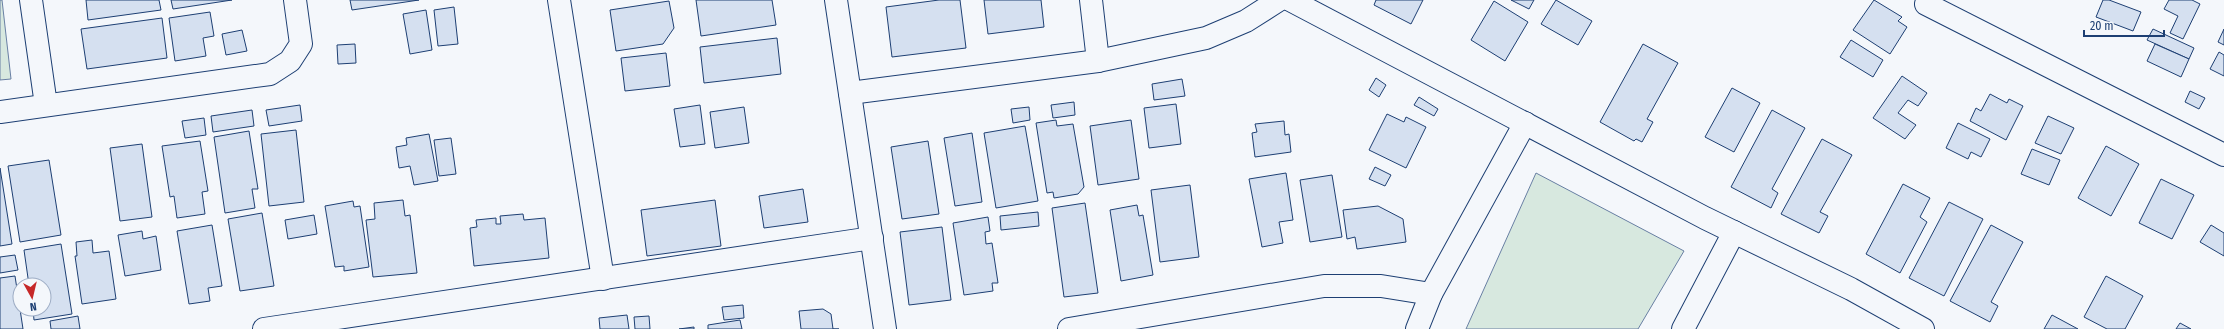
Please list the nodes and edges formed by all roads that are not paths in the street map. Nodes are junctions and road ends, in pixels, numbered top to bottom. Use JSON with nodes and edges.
{"nodes":[{"id":1,"x":32,"y":0,"type":"edge"},
{"id":2,"x":295,"y":0,"type":"edge"},
{"id":3,"x":559,"y":0,"type":"edge"},
{"id":4,"x":836,"y":0,"type":"edge"},
{"id":5,"x":1091,"y":0,"type":"edge"},
{"id":6,"x":1279,"y":0,"type":"edge"},
{"id":7,"x":1290,"y":0,"type":"edge"},
{"id":8,"x":1926,"y":4,"type":"dead end"},
{"id":9,"x":1098,"y":61,"type":"junction"},
{"id":10,"x":850,"y":93,"type":"junction"},
{"id":11,"x":46,"y":105,"type":"junction"},
{"id":12,"x":0,"y":112,"type":"edge"},
{"id":13,"x":1525,"y":123,"type":"junction"},
{"id":14,"x":2224,"y":156,"type":"edge"},
{"id":15,"x":1734,"y":232,"type":"junction"},
{"id":16,"x":872,"y":238,"type":"junction"},
{"id":17,"x":603,"y":279,"type":"junction"},
{"id":18,"x":1431,"y":294,"type":"junction"},
{"id":19,"x":1150,"y":323,"type":"edge"},
{"id":20,"x":264,"y":329,"type":"edge"},
{"id":21,"x":885,"y":329,"type":"edge"},
{"id":22,"x":1069,"y":329,"type":"edge"},
{"id":23,"x":1417,"y":329,"type":"edge"},
{"id":24,"x":1683,"y":329,"type":"edge"},
{"id":25,"x":1923,"y":329,"type":"edge"}],
"edges":[{"from":1,"to":11,"type":"street"},
{"from":2,"to":11,"type":"street"},
{"from":3,"to":17,"type":"street"},
{"from":4,"to":10,"type":"street"},
{"from":5,"to":9,"type":"street"},
{"from":6,"to":9,"type":"street"},
{"from":7,"to":13,"type":"street"},
{"from":8,"to":14,"type":"street"},
{"from":9,"to":10,"type":"street"},
{"from":10,"to":16,"type":"street"},
{"from":11,"to":12,"type":"street"},
{"from":13,"to":15,"type":"street"},
{"from":13,"to":18,"type":"street"},
{"from":15,"to":24,"type":"street"},
{"from":15,"to":25,"type":"street"},
{"from":16,"to":17,"type":"street"},
{"from":16,"to":21,"type":"street"},
{"from":17,"to":20,"type":"street"},
{"from":18,"to":19,"type":"street"},
{"from":18,"to":23,"type":"street"},
{"from":19,"to":22,"type":"street"}]}
